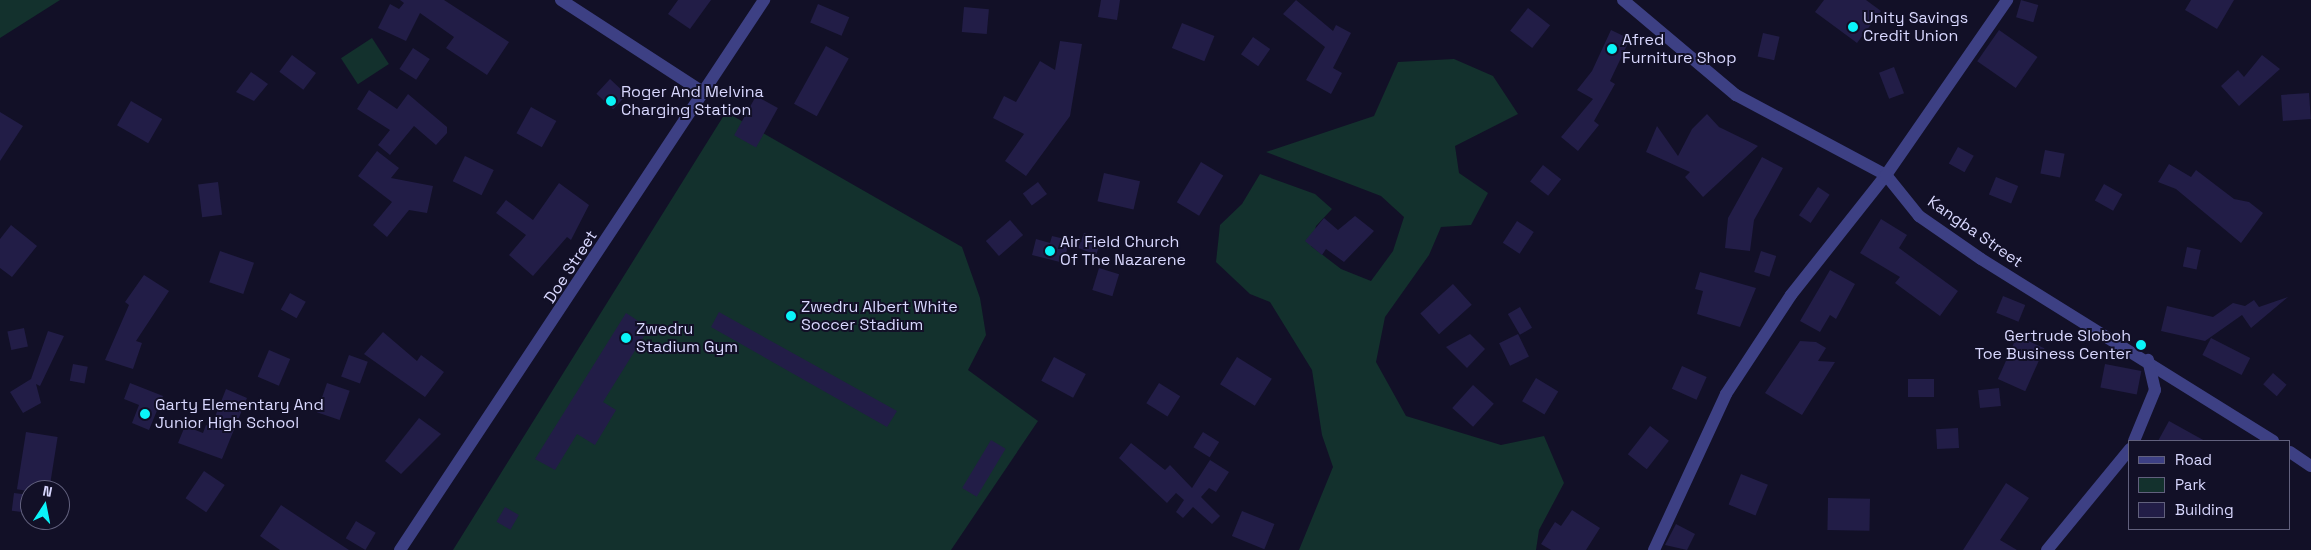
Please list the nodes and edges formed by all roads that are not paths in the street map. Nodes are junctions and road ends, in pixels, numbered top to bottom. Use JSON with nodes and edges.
{"nodes":[{"id":1,"x":561,"y":0,"type":"edge"},
{"id":2,"x":764,"y":0,"type":"edge"},
{"id":3,"x":1624,"y":0,"type":"edge"},
{"id":4,"x":2007,"y":0,"type":"edge"},
{"id":5,"x":704,"y":93,"type":"junction"},
{"id":6,"x":1886,"y":175,"type":"junction"},
{"id":7,"x":2148,"y":360,"type":"junction"},
{"id":8,"x":2134,"y":440,"type":"edge"},
{"id":9,"x":2271,"y":440,"type":"edge"},
{"id":10,"x":2128,"y":451,"type":"edge"},
{"id":11,"x":2291,"y":453,"type":"edge"},
{"id":12,"x":2311,"y":466,"type":"edge"},
{"id":13,"x":400,"y":550,"type":"edge"},
{"id":14,"x":1654,"y":550,"type":"edge"},
{"id":15,"x":2047,"y":550,"type":"edge"}],
"edges":[{"from":1,"to":5,"type":"street"},
{"from":2,"to":5,"type":"street","name":"Doe Street"},
{"from":3,"to":6,"type":"street","name":"Kangba Street"},
{"from":4,"to":6,"type":"street"},
{"from":5,"to":13,"type":"street","name":"Doe Street"},
{"from":6,"to":7,"type":"street","name":"Kangba Street"},
{"from":6,"to":14,"type":"street"},
{"from":7,"to":8,"type":"street"},
{"from":7,"to":9,"type":"street","name":"Kangba Street"},
{"from":10,"to":15,"type":"street"},
{"from":11,"to":12,"type":"street"}]}
